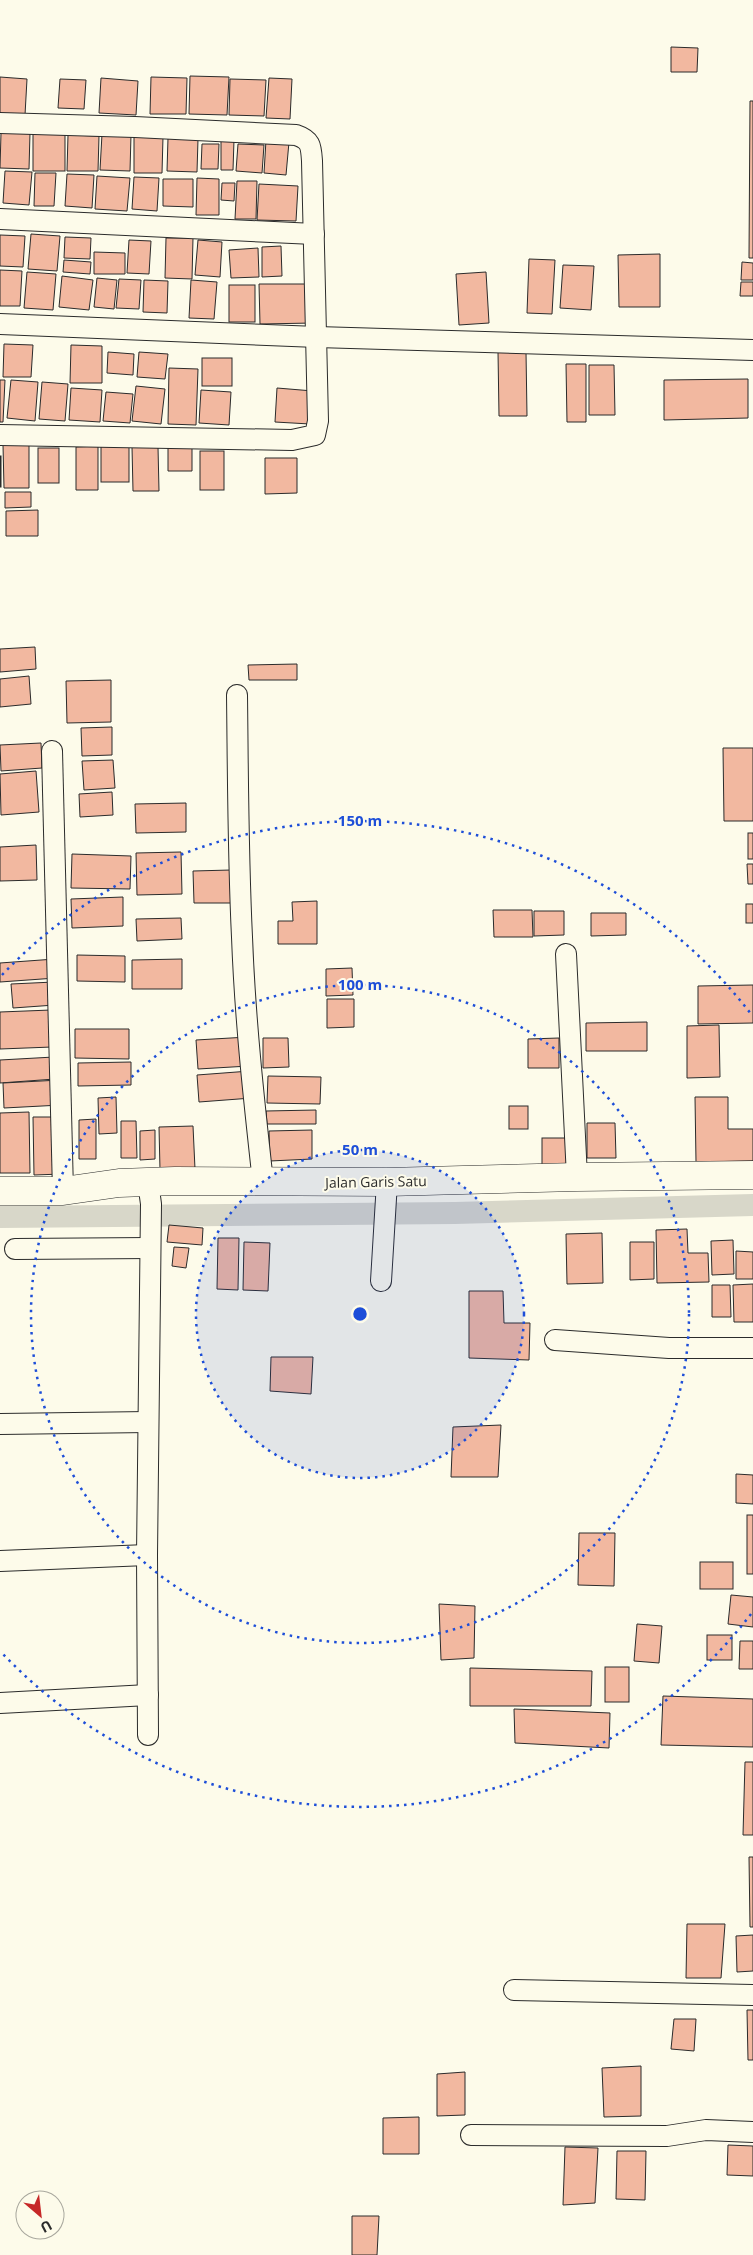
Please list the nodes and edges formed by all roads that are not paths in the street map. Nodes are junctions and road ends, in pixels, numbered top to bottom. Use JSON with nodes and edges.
{"nodes":[{"id":1,"x":0,"y":123,"type":"edge"},
{"id":2,"x":0,"y":219,"type":"edge"},
{"id":3,"x":314,"y":234,"type":"junction"},
{"id":4,"x":0,"y":324,"type":"edge"},
{"id":5,"x":317,"y":337,"type":"junction"},
{"id":6,"x":753,"y":350,"type":"edge"},
{"id":7,"x":0,"y":435,"type":"edge"},
{"id":8,"x":237,"y":695,"type":"dead end"},
{"id":9,"x":52,"y":751,"type":"dead end"},
{"id":10,"x":566,"y":954,"type":"dead end"},
{"id":11,"x":753,"y":1176,"type":"edge"},
{"id":12,"x":577,"y":1177,"type":"junction"},
{"id":13,"x":263,"y":1182,"type":"junction"},
{"id":14,"x":0,"y":1191,"type":"edge"},
{"id":15,"x":63,"y":1191,"type":"junction"},
{"id":16,"x":386,"y":1192,"type":"junction"},
{"id":17,"x":150,"y":1193,"type":"junction"},
{"id":18,"x":150,"y":1248,"type":"junction"},
{"id":19,"x":15,"y":1249,"type":"dead end"},
{"id":20,"x":381,"y":1281,"type":"dead end"},
{"id":21,"x":555,"y":1340,"type":"dead end"},
{"id":22,"x":753,"y":1348,"type":"edge"},
{"id":23,"x":148,"y":1422,"type":"junction"},
{"id":24,"x":0,"y":1424,"type":"edge"},
{"id":25,"x":147,"y":1555,"type":"junction"},
{"id":26,"x":0,"y":1561,"type":"edge"},
{"id":27,"x":148,"y":1695,"type":"junction"},
{"id":28,"x":0,"y":1703,"type":"edge"},
{"id":29,"x":148,"y":1734,"type":"dead end"},
{"id":30,"x":514,"y":1990,"type":"dead end"},
{"id":31,"x":753,"y":1995,"type":"edge"},
{"id":32,"x":753,"y":2132,"type":"edge"},
{"id":33,"x":471,"y":2135,"type":"dead end"}],
"edges":[{"from":1,"to":3,"type":"street"},
{"from":2,"to":3,"type":"street"},
{"from":3,"to":5,"type":"street"},
{"from":4,"to":5,"type":"street"},
{"from":5,"to":6,"type":"street"},
{"from":5,"to":7,"type":"street"},
{"from":8,"to":13,"type":"street"},
{"from":9,"to":15,"type":"street"},
{"from":10,"to":12,"type":"street"},
{"from":11,"to":12,"type":"street","name":"Jalan Garis Satu"},
{"from":12,"to":16,"type":"street","name":"Jalan Garis Satu"},
{"from":13,"to":16,"type":"street","name":"Jalan Garis Satu"},
{"from":13,"to":17,"type":"street","name":"Jalan Garis Satu"},
{"from":14,"to":15,"type":"street","name":"Jalan Garis Satu"},
{"from":15,"to":17,"type":"street","name":"Jalan Garis Satu"},
{"from":16,"to":20,"type":"street"},
{"from":17,"to":18,"type":"street"},
{"from":18,"to":19,"type":"street"},
{"from":18,"to":23,"type":"street"},
{"from":21,"to":22,"type":"street"},
{"from":23,"to":24,"type":"street"},
{"from":23,"to":25,"type":"street"},
{"from":25,"to":26,"type":"street"},
{"from":25,"to":27,"type":"street"},
{"from":27,"to":28,"type":"street"},
{"from":27,"to":29,"type":"street"},
{"from":30,"to":31,"type":"street"},
{"from":32,"to":33,"type":"street"}]}
